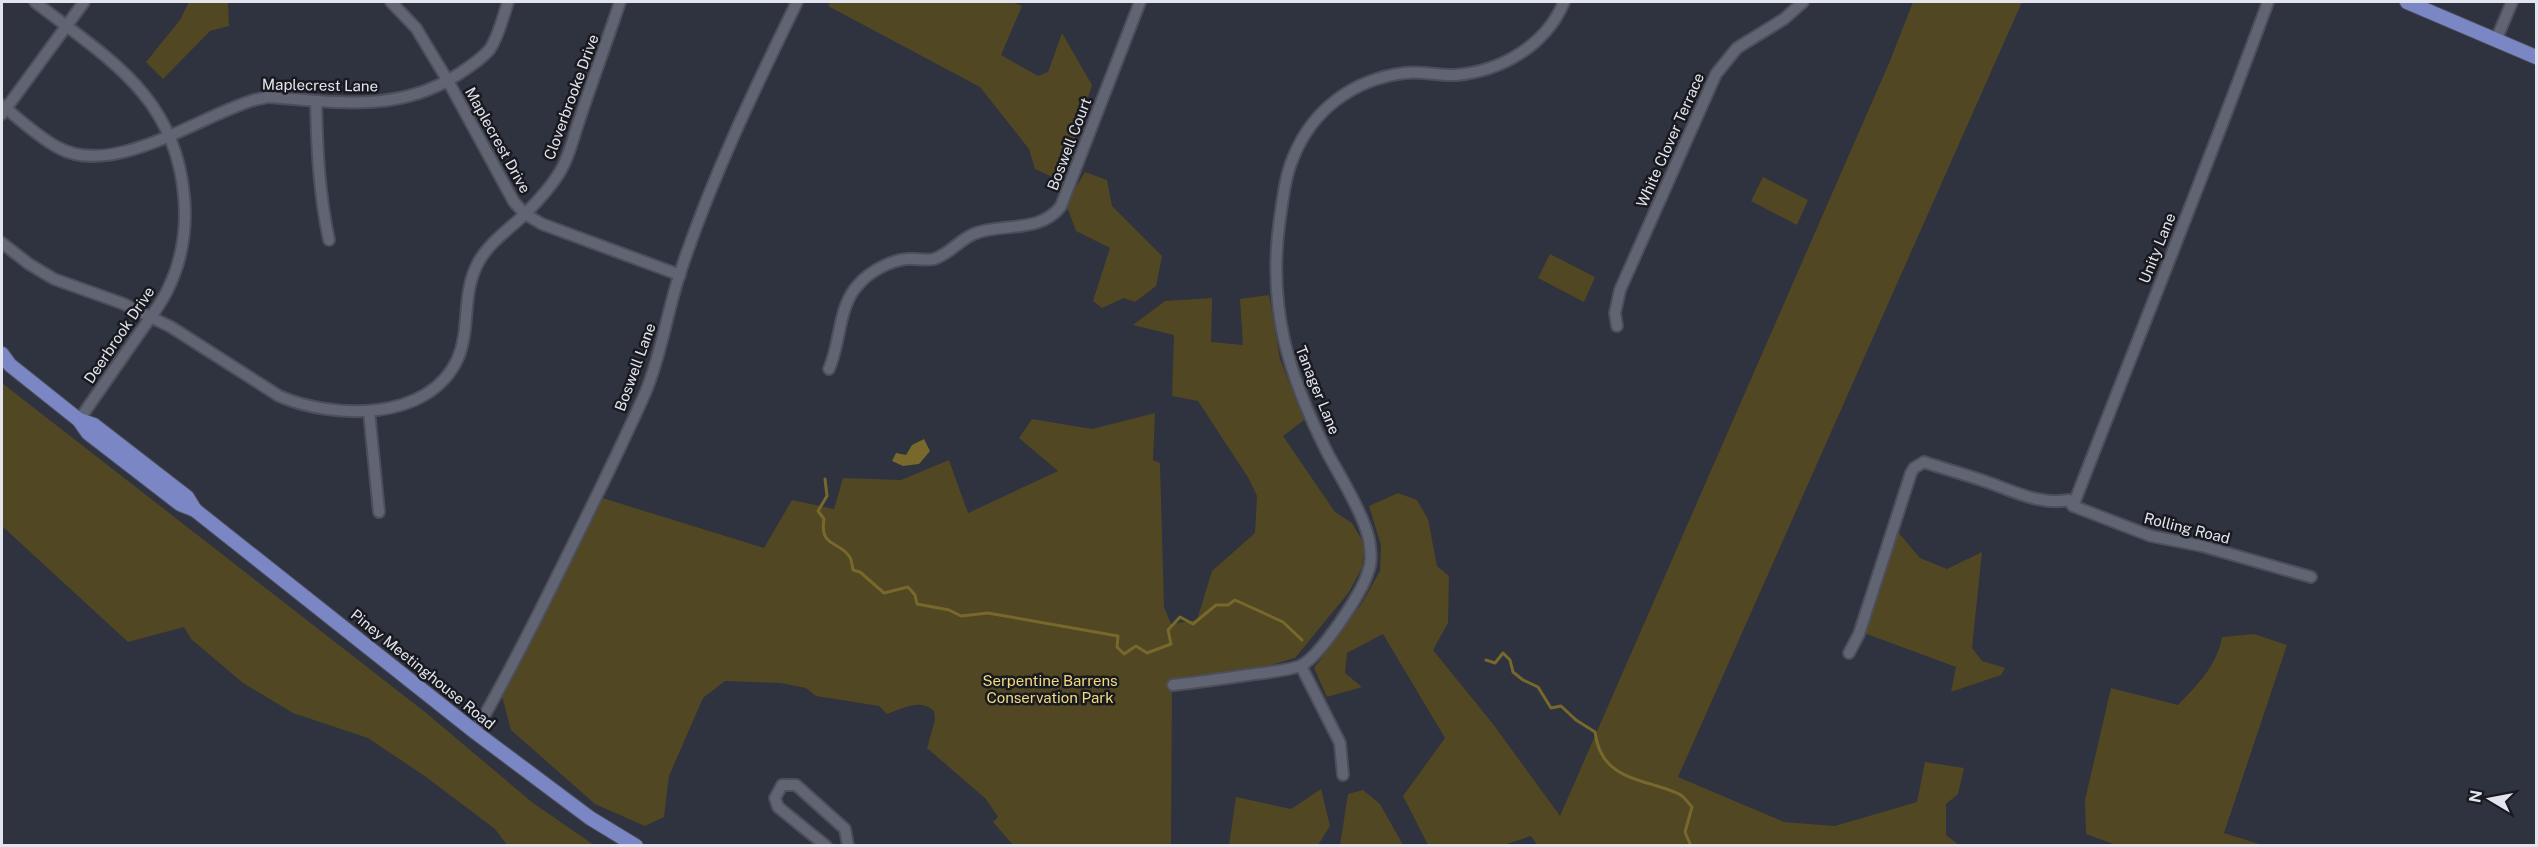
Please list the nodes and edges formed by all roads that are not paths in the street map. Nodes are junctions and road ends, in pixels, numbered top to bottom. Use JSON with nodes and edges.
{"nodes":[{"id":1,"x":35,"y":2,"type":"edge"},
{"id":2,"x":84,"y":2,"type":"edge"},
{"id":3,"x":391,"y":2,"type":"edge"},
{"id":4,"x":508,"y":2,"type":"edge"},
{"id":5,"x":620,"y":2,"type":"edge"},
{"id":6,"x":797,"y":2,"type":"edge"},
{"id":7,"x":1140,"y":2,"type":"edge"},
{"id":8,"x":1564,"y":2,"type":"edge"},
{"id":9,"x":1803,"y":2,"type":"edge"},
{"id":10,"x":2268,"y":2,"type":"edge"},
{"id":11,"x":2407,"y":2,"type":"edge"},
{"id":12,"x":2512,"y":2,"type":"edge"},
{"id":13,"x":66,"y":26,"type":"junction"},
{"id":14,"x":2496,"y":40,"type":"junction"},
{"id":15,"x":2536,"y":57,"type":"edge"},
{"id":16,"x":448,"y":81,"type":"junction"},
{"id":17,"x":316,"y":100,"type":"junction"},
{"id":18,"x":3,"y":109,"type":"edge"},
{"id":19,"x":170,"y":135,"type":"junction"},
{"id":20,"x":525,"y":214,"type":"junction"},
{"id":21,"x":329,"y":240,"type":"dead end"},
{"id":22,"x":2,"y":243,"type":"edge"},
{"id":23,"x":680,"y":275,"type":"junction"},
{"id":24,"x":152,"y":316,"type":"junction"},
{"id":25,"x":1617,"y":326,"type":"dead end"},
{"id":26,"x":2,"y":354,"type":"edge"},
{"id":27,"x":6,"y":364,"type":"edge"},
{"id":28,"x":828,"y":369,"type":"dead end"},
{"id":29,"x":369,"y":411,"type":"junction"},
{"id":30,"x":79,"y":420,"type":"junction"},
{"id":31,"x":2073,"y":506,"type":"junction"},
{"id":32,"x":379,"y":512,"type":"dead end"},
{"id":33,"x":2311,"y":577,"type":"dead end"},
{"id":34,"x":1849,"y":653,"type":"dead end"},
{"id":35,"x":1301,"y":666,"type":"junction"},
{"id":36,"x":1173,"y":685,"type":"dead end"},
{"id":37,"x":475,"y":732,"type":"junction"},
{"id":38,"x":1343,"y":775,"type":"dead end"},
{"id":39,"x":636,"y":846,"type":"edge"},
{"id":40,"x":826,"y":846,"type":"edge"},
{"id":41,"x":848,"y":846,"type":"edge"}],
"edges":[{"from":1,"to":13,"type":"street","name":"Deerbrook Drive"},
{"from":2,"to":13,"type":"street"},
{"from":3,"to":16,"type":"street","name":"Maplecrest Drive"},
{"from":4,"to":16,"type":"street","name":"Maplecrest Lane"},
{"from":5,"to":20,"type":"street","name":"Cloverbrooke Drive"},
{"from":6,"to":23,"type":"street","name":"Boswell Lane"},
{"from":7,"to":28,"type":"street","name":"Boswell Court"},
{"from":8,"to":35,"type":"street","name":"Tanager Lane"},
{"from":9,"to":25,"type":"street","name":"White Clover Terrace"},
{"from":10,"to":31,"type":"street","name":"Unity Lane"},
{"from":11,"to":14,"type":"main road"},
{"from":12,"to":14,"type":"street"},
{"from":13,"to":18,"type":"street"},
{"from":13,"to":19,"type":"street","name":"Deerbrook Drive"},
{"from":14,"to":15,"type":"main road"},
{"from":16,"to":17,"type":"street","name":"Maplecrest Lane"},
{"from":16,"to":20,"type":"street","name":"Maplecrest Drive"},
{"from":17,"to":19,"type":"street","name":"Maplecrest Lane"},
{"from":17,"to":21,"type":"street"},
{"from":18,"to":19,"type":"street","name":"Maplecrest Lane"},
{"from":19,"to":24,"type":"street","name":"Deerbrook Drive"},
{"from":20,"to":23,"type":"street","name":"Maplecrest Drive"},
{"from":20,"to":29,"type":"street","name":"Cloverbrooke Drive"},
{"from":22,"to":24,"type":"street","name":"Cloverbrooke Drive"},
{"from":23,"to":37,"type":"street","name":"Boswell Lane"},
{"from":24,"to":29,"type":"street","name":"Cloverbrooke Drive"},
{"from":24,"to":30,"type":"street","name":"Deerbrook Drive"},
{"from":26,"to":27,"type":"main road","name":"Piney Meetinghouse Road"},
{"from":27,"to":30,"type":"main road","name":"Piney Meetinghouse Road"},
{"from":29,"to":32,"type":"street"},
{"from":30,"to":37,"type":"main road","name":"Piney Meetinghouse Road"},
{"from":31,"to":33,"type":"street","name":"Rolling Road"},
{"from":31,"to":34,"type":"street","name":"Rolling Road"},
{"from":35,"to":36,"type":"street"},
{"from":35,"to":38,"type":"street"},
{"from":37,"to":39,"type":"main road","name":"Piney Meetinghouse Road"},
{"from":40,"to":41,"type":"street"}]}
